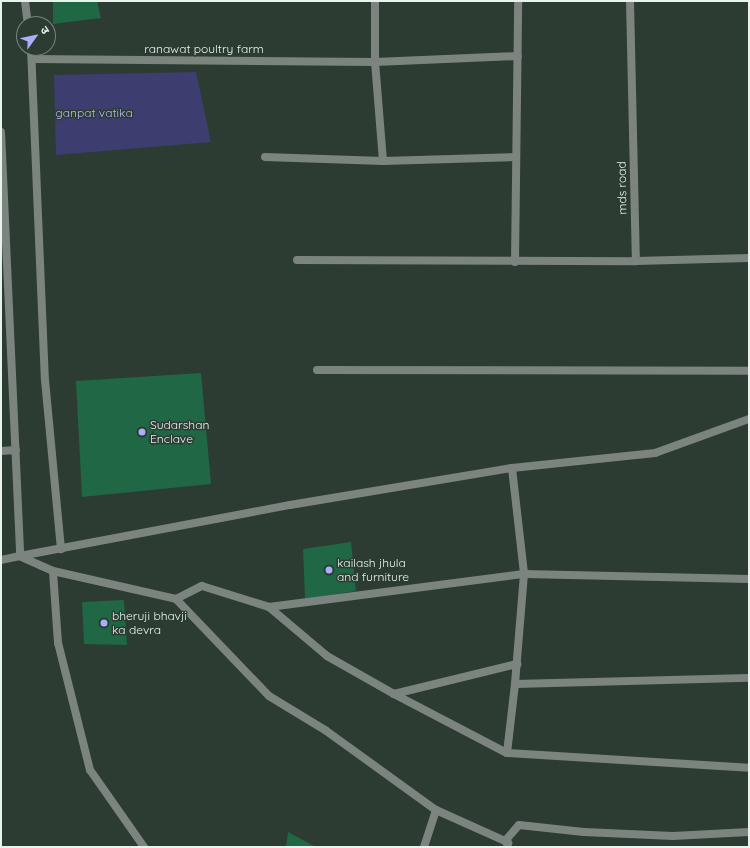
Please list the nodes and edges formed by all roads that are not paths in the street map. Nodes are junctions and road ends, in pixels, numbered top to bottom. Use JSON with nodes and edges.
{"nodes":[{"id":1,"x":26,"y":1,"type":"edge"},
{"id":2,"x":375,"y":1,"type":"edge"},
{"id":3,"x":518,"y":1,"type":"edge"},
{"id":4,"x":630,"y":1,"type":"edge"},
{"id":5,"x":27,"y":16,"type":"edge"},
{"id":6,"x":32,"y":56,"type":"edge"},
{"id":7,"x":518,"y":56,"type":"junction"},
{"id":8,"x":32,"y":60,"type":"junction"},
{"id":9,"x":375,"y":62,"type":"junction"},
{"id":10,"x":1,"y":132,"type":"edge"},
{"id":11,"x":265,"y":157,"type":"dead end"},
{"id":12,"x":516,"y":157,"type":"junction"},
{"id":13,"x":383,"y":161,"type":"junction"},
{"id":14,"x":749,"y":258,"type":"edge"},
{"id":15,"x":297,"y":260,"type":"dead end"},
{"id":16,"x":636,"y":261,"type":"junction"},
{"id":17,"x":515,"y":262,"type":"junction"},
{"id":18,"x":317,"y":370,"type":"dead end"},
{"id":19,"x":749,"y":371,"type":"edge"},
{"id":20,"x":749,"y":419,"type":"edge"},
{"id":21,"x":16,"y":450,"type":"junction"},
{"id":22,"x":1,"y":451,"type":"edge"},
{"id":23,"x":512,"y":468,"type":"junction"},
{"id":24,"x":61,"y":549,"type":"junction"},
{"id":25,"x":20,"y":556,"type":"junction"},
{"id":26,"x":1,"y":560,"type":"edge"},
{"id":27,"x":53,"y":571,"type":"junction"},
{"id":28,"x":524,"y":574,"type":"junction"},
{"id":29,"x":749,"y":579,"type":"edge"},
{"id":30,"x":176,"y":599,"type":"junction"},
{"id":31,"x":269,"y":607,"type":"junction"},
{"id":32,"x":517,"y":664,"type":"junction"},
{"id":33,"x":749,"y":678,"type":"edge"},
{"id":34,"x":515,"y":684,"type":"junction"},
{"id":35,"x":394,"y":694,"type":"junction"},
{"id":36,"x":507,"y":752,"type":"junction"},
{"id":37,"x":749,"y":768,"type":"edge"},
{"id":38,"x":436,"y":810,"type":"junction"},
{"id":39,"x":749,"y":832,"type":"edge"},
{"id":40,"x":508,"y":845,"type":"edge"},
{"id":41,"x":144,"y":847,"type":"edge"},
{"id":42,"x":424,"y":847,"type":"edge"}],
"edges":[{"from":1,"to":5,"type":"street"},
{"from":2,"to":9,"type":"street"},
{"from":3,"to":7,"type":"street"},
{"from":4,"to":16,"type":"street","name":"mds road"},
{"from":6,"to":8,"type":"street"},
{"from":7,"to":9,"type":"street","name":"ranawat poultry farm"},
{"from":7,"to":12,"type":"street"},
{"from":8,"to":9,"type":"street","name":"ranawat poultry farm"},
{"from":8,"to":24,"type":"street"},
{"from":9,"to":13,"type":"street"},
{"from":10,"to":21,"type":"street"},
{"from":11,"to":13,"type":"street"},
{"from":12,"to":13,"type":"street"},
{"from":12,"to":17,"type":"street"},
{"from":14,"to":16,"type":"street"},
{"from":15,"to":17,"type":"street"},
{"from":16,"to":17,"type":"street"},
{"from":18,"to":19,"type":"street"},
{"from":20,"to":23,"type":"street"},
{"from":21,"to":22,"type":"street"},
{"from":21,"to":25,"type":"street"},
{"from":23,"to":24,"type":"street"},
{"from":23,"to":28,"type":"street"},
{"from":24,"to":25,"type":"street"},
{"from":25,"to":26,"type":"street"},
{"from":25,"to":27,"type":"street"},
{"from":27,"to":30,"type":"street"},
{"from":27,"to":41,"type":"street"},
{"from":28,"to":29,"type":"street"},
{"from":28,"to":31,"type":"street"},
{"from":28,"to":32,"type":"street"},
{"from":30,"to":31,"type":"street"},
{"from":30,"to":38,"type":"street"},
{"from":31,"to":35,"type":"street"},
{"from":32,"to":34,"type":"street"},
{"from":32,"to":35,"type":"street"},
{"from":33,"to":34,"type":"street"},
{"from":34,"to":36,"type":"street"},
{"from":35,"to":36,"type":"street"},
{"from":36,"to":37,"type":"street"},
{"from":38,"to":40,"type":"street"},
{"from":38,"to":42,"type":"street"},
{"from":39,"to":40,"type":"street"}]}
